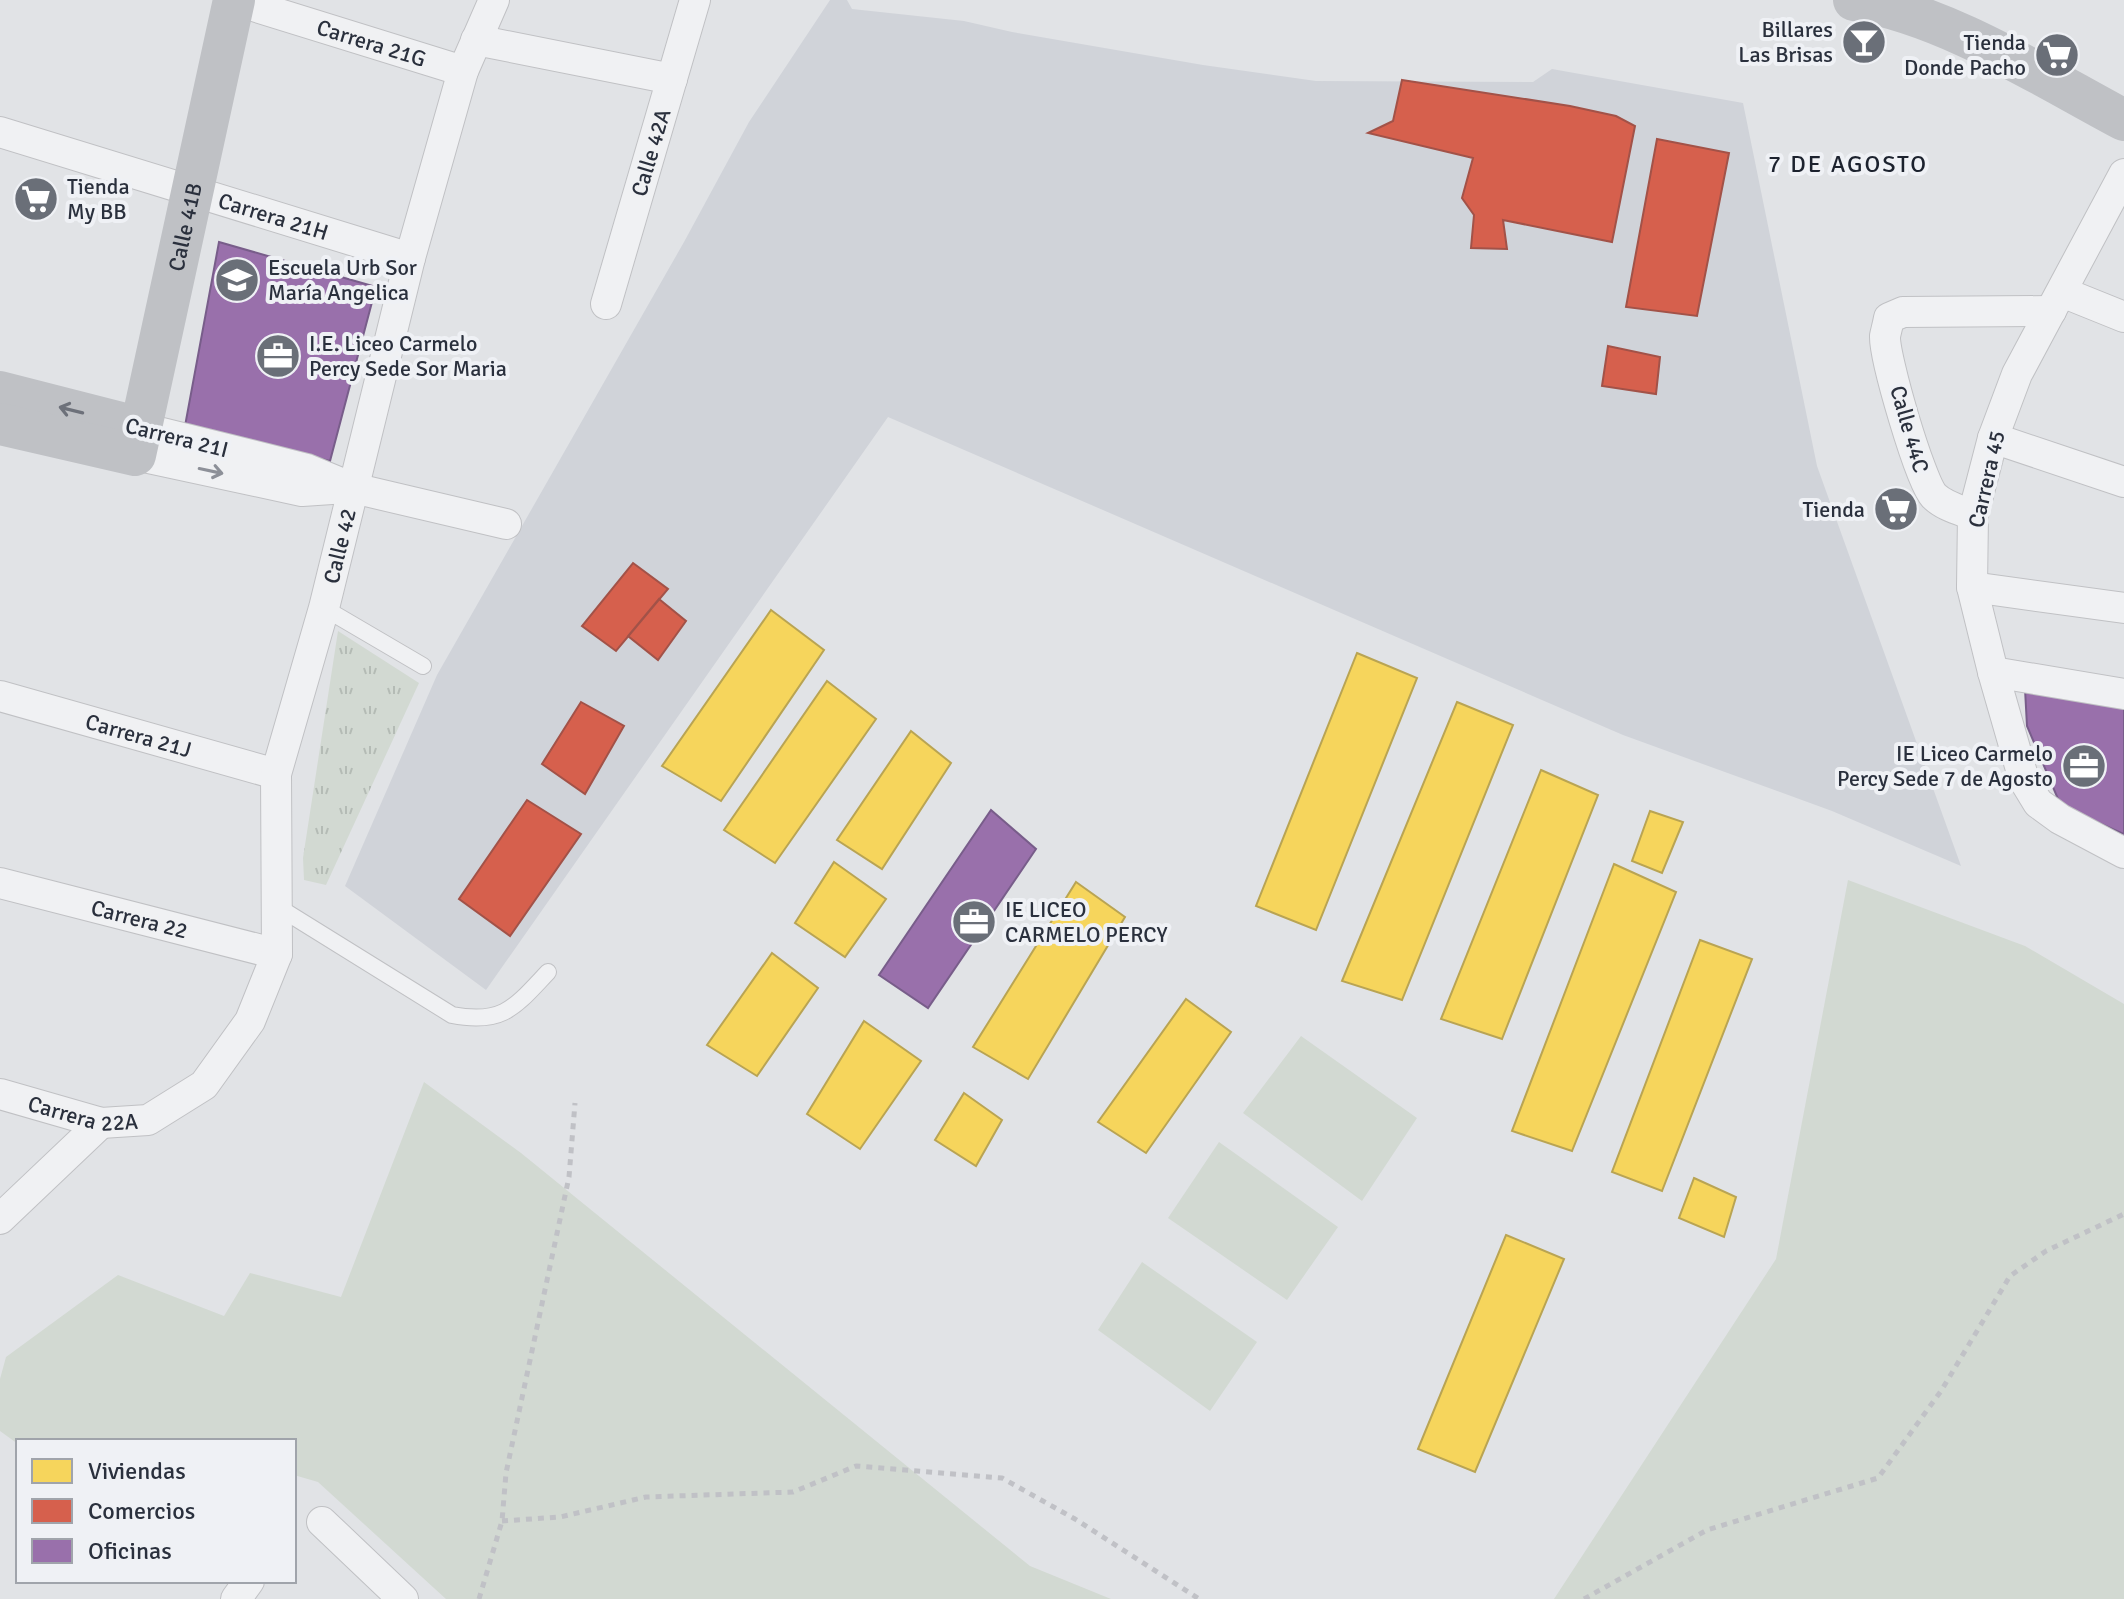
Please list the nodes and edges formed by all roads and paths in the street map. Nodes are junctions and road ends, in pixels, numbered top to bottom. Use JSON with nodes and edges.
{"nodes":[{"id":1,"x":234,"y":0,"type":"edge"},
{"id":2,"x":494,"y":0,"type":"edge"},
{"id":3,"x":695,"y":0,"type":"edge"},
{"id":4,"x":1854,"y":0,"type":"edge"},
{"id":5,"x":1921,"y":8,"type":"edge"},
{"id":6,"x":476,"y":40,"type":"junction"},
{"id":7,"x":463,"y":71,"type":"junction"},
{"id":8,"x":672,"y":79,"type":"junction"},
{"id":9,"x":2124,"y":120,"type":"edge"},
{"id":10,"x":0,"y":132,"type":"edge"},
{"id":11,"x":2124,"y":174,"type":"edge"},
{"id":12,"x":191,"y":191,"type":"junction"},
{"id":13,"x":410,"y":258,"type":"junction"},
{"id":14,"x":2056,"y":301,"type":"junction"},
{"id":15,"x":606,"y":304,"type":"dead end"},
{"id":16,"x":2124,"y":317,"type":"edge"},
{"id":17,"x":0,"y":392,"type":"edge"},
{"id":18,"x":0,"y":424,"type":"edge"},
{"id":19,"x":1993,"y":438,"type":"junction"},
{"id":20,"x":138,"y":441,"type":"junction"},
{"id":21,"x":2124,"y":482,"type":"edge"},
{"id":22,"x":353,"y":488,"type":"junction"},
{"id":23,"x":1973,"y":515,"type":"junction"},
{"id":24,"x":506,"y":524,"type":"dead end"},
{"id":25,"x":1972,"y":587,"type":"junction"},
{"id":26,"x":324,"y":608,"type":"junction"},
{"id":27,"x":2124,"y":608,"type":"edge"},
{"id":28,"x":423,"y":666,"type":"dead end"},
{"id":29,"x":1993,"y":672,"type":"junction"},
{"id":30,"x":2124,"y":694,"type":"edge"},
{"id":31,"x":0,"y":696,"type":"edge"},
{"id":32,"x":276,"y":774,"type":"junction"},
{"id":33,"x":2124,"y":853,"type":"edge"},
{"id":34,"x":0,"y":883,"type":"edge"},
{"id":35,"x":278,"y":907,"type":"junction"},
{"id":36,"x":277,"y":954,"type":"junction"},
{"id":37,"x":548,"y":972,"type":"dead end"},
{"id":38,"x":204,"y":1085,"type":"joint"},
{"id":39,"x":0,"y":1094,"type":"edge"},
{"id":40,"x":575,"y":1103,"type":"dead end"},
{"id":41,"x":101,"y":1123,"type":"junction"},
{"id":42,"x":2124,"y":1214,"type":"edge"},
{"id":43,"x":0,"y":1219,"type":"edge"},
{"id":44,"x":502,"y":1521,"type":"junction"},
{"id":45,"x":322,"y":1522,"type":"dead end"},
{"id":46,"x":403,"y":1599,"type":"edge"},
{"id":47,"x":479,"y":1599,"type":"edge"},
{"id":48,"x":1199,"y":1599,"type":"edge"},
{"id":49,"x":1584,"y":1599,"type":"edge"}],
"edges":[{"from":1,"to":7,"type":"street","name":"Carrera 21G"},
{"from":1,"to":12,"type":"street","name":"Calle 41B"},
{"from":2,"to":6,"type":"street","name":"Calle 42"},
{"from":3,"to":8,"type":"street","name":"Calle 42A"},
{"from":4,"to":5,"type":"street"},
{"from":5,"to":9,"type":"street"},
{"from":6,"to":7,"type":"street","name":"Calle 42"},
{"from":6,"to":8,"type":"street"},
{"from":7,"to":13,"type":"street","name":"Calle 42"},
{"from":8,"to":15,"type":"street","name":"Calle 42A"},
{"from":10,"to":12,"type":"street","name":"Carrera 21H"},
{"from":11,"to":14,"type":"street","name":"Carrera 45"},
{"from":12,"to":13,"type":"street","name":"Carrera 21H"},
{"from":12,"to":20,"type":"street","name":"Calle 41B"},
{"from":13,"to":22,"type":"street","name":"Calle 42"},
{"from":14,"to":16,"type":"street"},
{"from":14,"to":19,"type":"street","name":"Carrera 45"},
{"from":14,"to":23,"type":"street","name":"Calle 44C"},
{"from":20,"to":17,"type":"street","name":"Carrera 21I","one_way":true},
{"from":18,"to":20,"type":"street","name":"Carrera 21I"},
{"from":19,"to":21,"type":"street"},
{"from":19,"to":23,"type":"street","name":"Carrera 45"},
{"from":20,"to":22,"type":"street","name":"Carrera 21I"},
{"from":22,"to":24,"type":"street","name":"Carrera 21I"},
{"from":22,"to":26,"type":"street","name":"Calle 42"},
{"from":23,"to":25,"type":"street","name":"Carrera 45"},
{"from":25,"to":27,"type":"street"},
{"from":25,"to":29,"type":"street","name":"Carrera 45"},
{"from":26,"to":28,"type":"lane"},
{"from":26,"to":32,"type":"street","name":"Calle 42"},
{"from":29,"to":30,"type":"street"},
{"from":29,"to":33,"type":"street","name":"Carrera 45"},
{"from":31,"to":32,"type":"street","name":"Carrera 21J"},
{"from":32,"to":35,"type":"street","name":"Calle 42"},
{"from":34,"to":36,"type":"street","name":"Carrera 22"},
{"from":35,"to":36,"type":"street","name":"Calle 42"},
{"from":35,"to":37,"type":"lane"},
{"from":36,"to":38,"type":"street","name":"Calle 42"},
{"from":38,"to":41,"type":"street","name":"Carrera 22A"},
{"from":39,"to":41,"type":"street","name":"Carrera 22A"},
{"from":40,"to":44,"type":"path"},
{"from":41,"to":43,"type":"street"},
{"from":42,"to":49,"type":"path"},
{"from":44,"to":47,"type":"path"},
{"from":44,"to":48,"type":"path"},
{"from":45,"to":46,"type":"street"}]}
